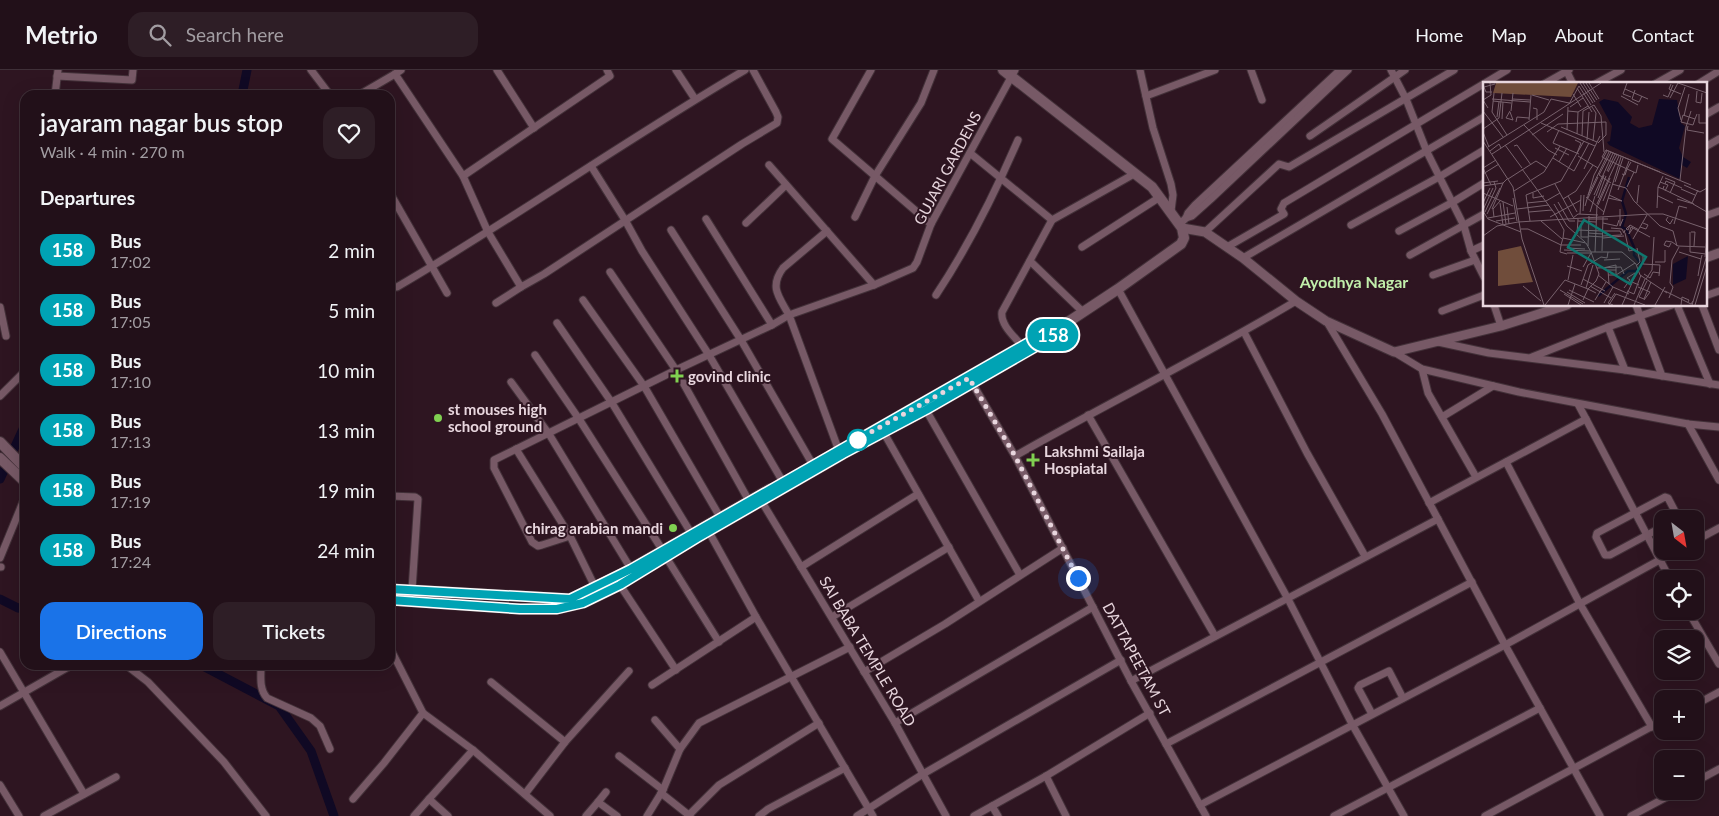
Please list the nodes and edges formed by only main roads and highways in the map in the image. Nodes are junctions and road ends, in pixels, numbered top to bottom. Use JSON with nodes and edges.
{"nodes":[{"id":1,"x":1010,"y":72,"type":"edge"},
{"id":2,"x":1053,"y":332,"type":"junction"},
{"id":3,"x":970,"y":381,"type":"junction"},
{"id":4,"x":0,"y":442,"type":"edge"},
{"id":5,"x":0,"y":458,"type":"edge"},
{"id":6,"x":20,"y":462,"type":"edge"},
{"id":7,"x":20,"y":477,"type":"edge"},
{"id":8,"x":765,"y":497,"type":"junction"},
{"id":9,"x":664,"y":554,"type":"junction"},
{"id":10,"x":395,"y":589,"type":"edge"},
{"id":11,"x":395,"y":600,"type":"edge"}],
"edges":[{"from":1,"to":2,"type":"main road"},
{"from":2,"to":3,"type":"main road"},
{"from":2,"to":3,"type":"main road"},
{"from":3,"to":8,"type":"main road"},
{"from":3,"to":8,"type":"main road"},
{"from":4,"to":6,"type":"main road"},
{"from":5,"to":7,"type":"main road"},
{"from":8,"to":9,"type":"main road"},
{"from":8,"to":9,"type":"main road"},
{"from":9,"to":10,"type":"main road"},
{"from":9,"to":11,"type":"main road"}]}
